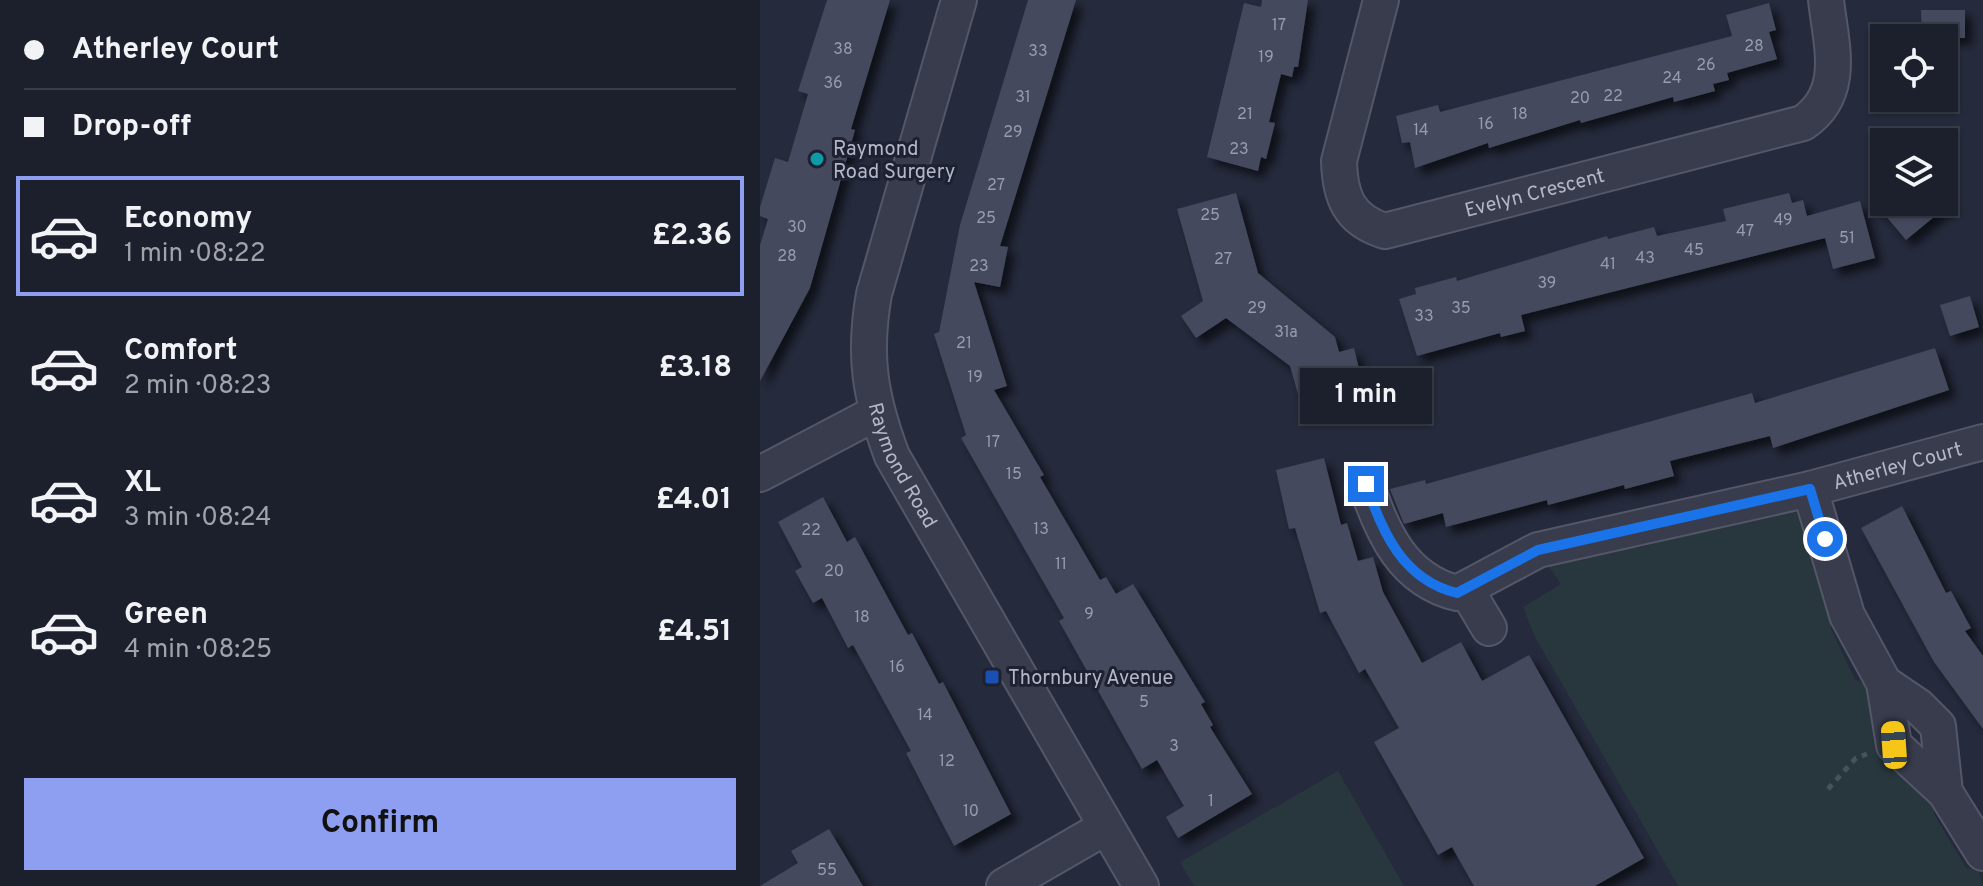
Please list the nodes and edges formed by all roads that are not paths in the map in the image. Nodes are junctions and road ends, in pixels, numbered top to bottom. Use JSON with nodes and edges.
{"nodes":[{"id":1,"x":959,"y":0,"type":"edge"},
{"id":2,"x":1381,"y":0,"type":"edge"},
{"id":3,"x":1826,"y":0,"type":"edge"},
{"id":4,"x":876,"y":413,"type":"junction"},
{"id":5,"x":1983,"y":442,"type":"edge"},
{"id":6,"x":760,"y":474,"type":"edge"},
{"id":7,"x":1366,"y":484,"type":"dead end"},
{"id":8,"x":1810,"y":489,"type":"junction"},
{"id":9,"x":1467,"y":591,"type":"junction"},
{"id":10,"x":1489,"y":628,"type":"dead end"},
{"id":11,"x":1884,"y":683,"type":"junction"},
{"id":12,"x":1945,"y":792,"type":"junction"},
{"id":13,"x":1106,"y":827,"type":"junction"},
{"id":14,"x":1983,"y":853,"type":"edge"},
{"id":15,"x":1004,"y":886,"type":"edge"},
{"id":16,"x":1141,"y":886,"type":"edge"}],
"edges":[{"from":1,"to":4,"type":"street","name":"Raymond Road"},
{"from":2,"to":3,"type":"street","name":"Evelyn Crescent"},
{"from":4,"to":6,"type":"street"},
{"from":4,"to":13,"type":"street","name":"Raymond Road"},
{"from":5,"to":8,"type":"street","name":"Atherley Court"},
{"from":7,"to":9,"type":"street"},
{"from":8,"to":9,"type":"street","name":"Atherley Court"},
{"from":8,"to":11,"type":"street","name":"Atherley Court"},
{"from":9,"to":10,"type":"street"},
{"from":11,"to":12,"type":"street","name":"Atherley Court"},
{"from":11,"to":12,"type":"street","name":"Atherley Court"},
{"from":12,"to":14,"type":"street","name":"Atherley Court"},
{"from":13,"to":15,"type":"street"},
{"from":13,"to":16,"type":"street","name":"Raymond Road"}]}
